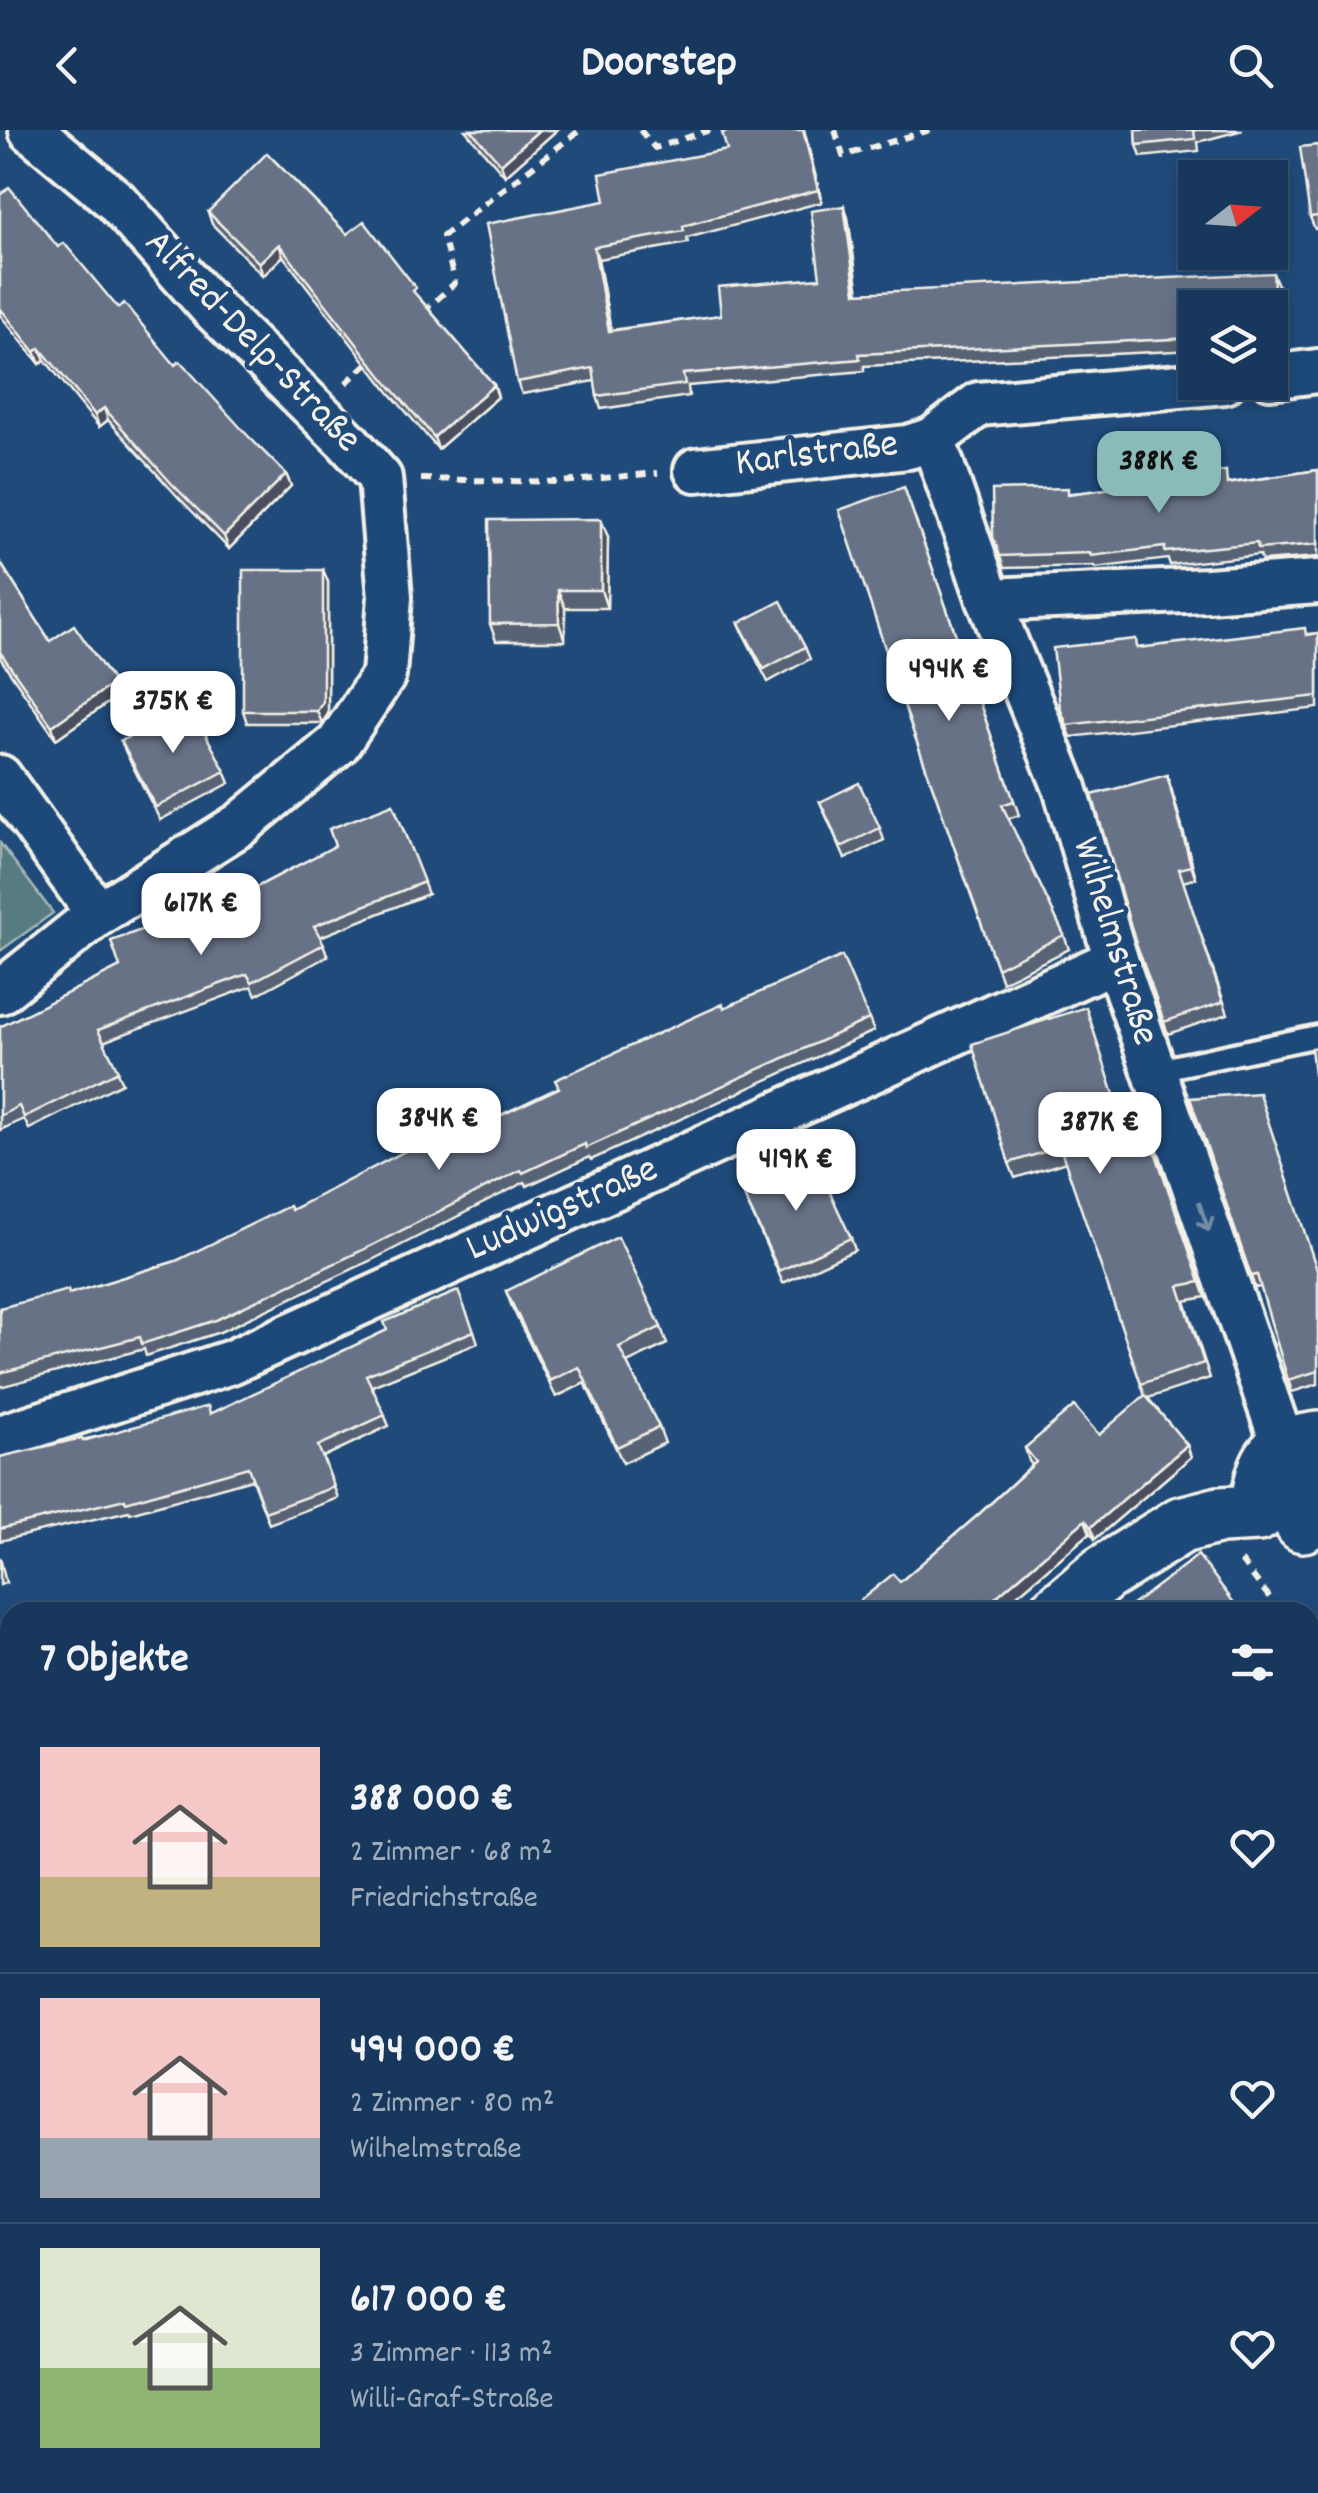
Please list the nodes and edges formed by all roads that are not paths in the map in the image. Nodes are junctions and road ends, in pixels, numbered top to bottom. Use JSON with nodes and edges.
{"nodes":[{"id":1,"x":31,"y":130,"type":"edge"},
{"id":2,"x":1318,"y":372,"type":"edge"},
{"id":3,"x":1288,"y":375,"type":"edge"},
{"id":4,"x":1178,"y":386,"type":"edge"},
{"id":5,"x":933,"y":440,"type":"junction"},
{"id":6,"x":696,"y":470,"type":"road end"},
{"id":7,"x":1318,"y":582,"type":"edge"},
{"id":8,"x":989,"y":600,"type":"junction"},
{"id":9,"x":0,"y":776,"type":"edge"},
{"id":10,"x":98,"y":914,"type":"junction"},
{"id":11,"x":1116,"y":960,"type":"junction"},
{"id":12,"x":0,"y":992,"type":"edge"},
{"id":13,"x":1318,"y":1036,"type":"edge"},
{"id":14,"x":1153,"y":1071,"type":"junction"},
{"id":15,"x":0,"y":1436,"type":"edge"},
{"id":16,"x":1307,"y":1449,"type":"edge"},
{"id":17,"x":1293,"y":1522,"type":"edge"},
{"id":18,"x":1070,"y":1602,"type":"edge"}],
"edges":[{"from":1,"to":10,"type":"street","name":"Alfred-Delp-Straße"},
{"from":2,"to":3,"type":"street"},
{"from":4,"to":5,"type":"street","name":"Karlstraße"},
{"from":5,"to":6,"type":"street","name":"Karlstraße"},
{"from":5,"to":8,"type":"street","name":"Wilhelmstraße"},
{"from":7,"to":8,"type":"street"},
{"from":8,"to":11,"type":"street","name":"Wilhelmstraße"},
{"from":9,"to":10,"type":"street"},
{"from":10,"to":12,"type":"street","name":"Alfred-Delp-Straße"},
{"from":11,"to":14,"type":"street","name":"Wilhelmstraße"},
{"from":11,"to":15,"type":"street","name":"Ludwigstraße"},
{"from":13,"to":14,"type":"lane"},
{"from":14,"to":16,"type":"street","name":"Wilhelmstraße","one_way":true},
{"from":16,"to":17,"type":"street"},
{"from":17,"to":18,"type":"street"}]}
